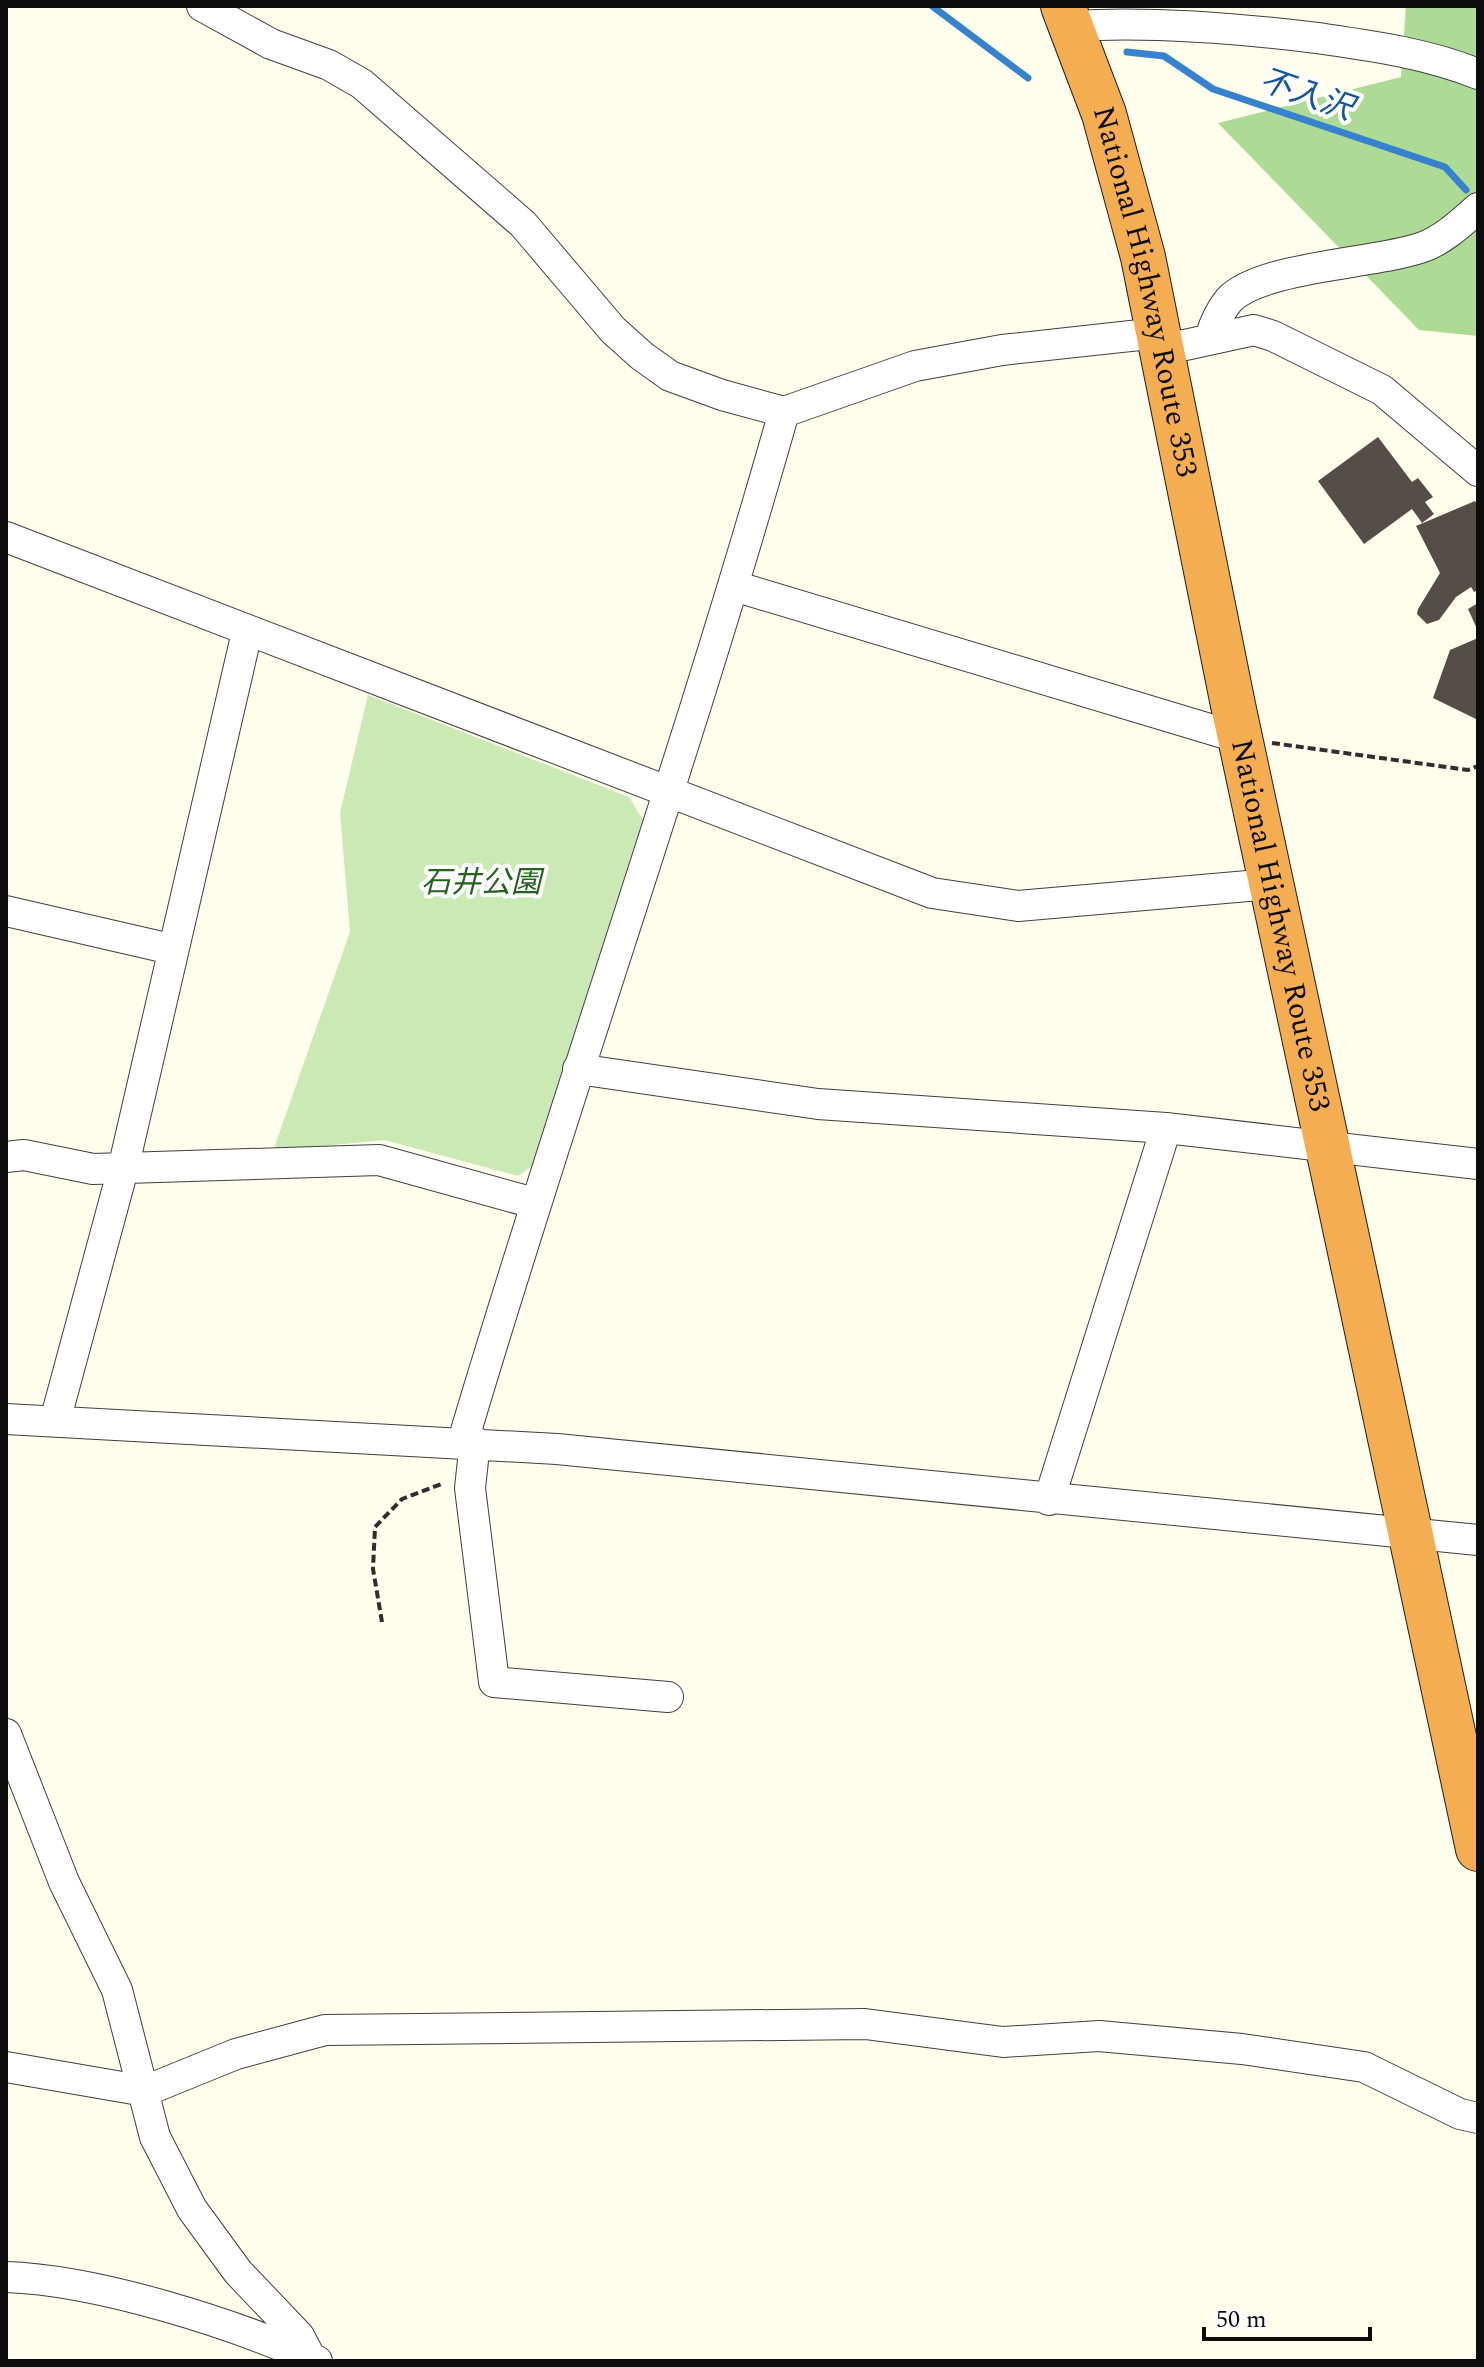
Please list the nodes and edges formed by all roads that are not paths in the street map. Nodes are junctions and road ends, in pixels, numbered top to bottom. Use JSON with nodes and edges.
{"nodes":[{"id":1,"x":202,"y":6,"type":"edge"},
{"id":2,"x":1067,"y":16,"type":"edge"},
{"id":3,"x":1478,"y":74,"type":"edge"},
{"id":4,"x":1478,"y":208,"type":"edge"},
{"id":5,"x":1210,"y":338,"type":"junction"},
{"id":6,"x":1160,"y":341,"type":"junction"},
{"id":7,"x":784,"y":412,"type":"junction"},
{"id":8,"x":1478,"y":471,"type":"edge"},
{"id":9,"x":6,"y":537,"type":"edge"},
{"id":10,"x":734,"y":586,"type":"junction"},
{"id":11,"x":247,"y":632,"type":"junction"},
{"id":12,"x":1241,"y":740,"type":"junction"},
{"id":13,"x":666,"y":793,"type":"junction"},
{"id":14,"x":1271,"y":884,"type":"junction"},
{"id":15,"x":6,"y":911,"type":"edge"},
{"id":16,"x":171,"y":949,"type":"junction"},
{"id":17,"x":578,"y":1069,"type":"junction"},
{"id":18,"x":1166,"y":1128,"type":"junction"},
{"id":19,"x":1328,"y":1145,"type":"junction"},
{"id":20,"x":6,"y":1157,"type":"edge"},
{"id":21,"x":1478,"y":1164,"type":"edge"},
{"id":22,"x":123,"y":1169,"type":"junction"},
{"id":23,"x":534,"y":1203,"type":"junction"},
{"id":24,"x":6,"y":1419,"type":"edge"},
{"id":25,"x":55,"y":1421,"type":"junction"},
{"id":26,"x":470,"y":1452,"type":"junction"},
{"id":27,"x":1049,"y":1500,"type":"junction"},
{"id":28,"x":1410,"y":1532,"type":"junction"},
{"id":29,"x":1478,"y":1540,"type":"edge"},
{"id":30,"x":668,"y":1697,"type":"dead end"},
{"id":31,"x":6,"y":1734,"type":"edge"},
{"id":32,"x":1478,"y":1849,"type":"edge"},
{"id":33,"x":6,"y":2067,"type":"edge"},
{"id":34,"x":145,"y":2091,"type":"junction"},
{"id":35,"x":1478,"y":2118,"type":"edge"},
{"id":36,"x":6,"y":2277,"type":"edge"},
{"id":37,"x":314,"y":2360,"type":"edge"}],
"edges":[{"from":1,"to":7,"type":"street"},
{"from":2,"to":3,"type":"street"},
{"from":2,"to":6,"type":"highway","name":"National Highway Route 353"},
{"from":4,"to":5,"type":"street"},
{"from":5,"to":6,"type":"street"},
{"from":5,"to":8,"type":"street"},
{"from":6,"to":7,"type":"street"},
{"from":6,"to":12,"type":"highway","name":"National Highway Route 353"},
{"from":7,"to":10,"type":"street"},
{"from":9,"to":11,"type":"street"},
{"from":10,"to":12,"type":"street"},
{"from":10,"to":13,"type":"street"},
{"from":11,"to":13,"type":"street"},
{"from":11,"to":16,"type":"street"},
{"from":12,"to":14,"type":"highway","name":"National Highway Route 353"},
{"from":13,"to":14,"type":"street"},
{"from":13,"to":17,"type":"street"},
{"from":14,"to":19,"type":"highway","name":"National Highway Route 353"},
{"from":15,"to":16,"type":"street"},
{"from":16,"to":22,"type":"street"},
{"from":17,"to":18,"type":"street"},
{"from":17,"to":23,"type":"street"},
{"from":18,"to":19,"type":"street"},
{"from":18,"to":27,"type":"street"},
{"from":19,"to":21,"type":"street"},
{"from":19,"to":28,"type":"highway","name":"National Highway Route 353"},
{"from":20,"to":22,"type":"street"},
{"from":22,"to":23,"type":"street"},
{"from":22,"to":25,"type":"street"},
{"from":23,"to":26,"type":"street"},
{"from":24,"to":25,"type":"street"},
{"from":25,"to":26,"type":"street"},
{"from":26,"to":27,"type":"street"},
{"from":26,"to":30,"type":"street"},
{"from":27,"to":28,"type":"street"},
{"from":28,"to":29,"type":"street"},
{"from":28,"to":32,"type":"highway","name":"National Highway Route 353"},
{"from":31,"to":34,"type":"street"},
{"from":33,"to":34,"type":"street"},
{"from":34,"to":35,"type":"street"},
{"from":34,"to":37,"type":"street"},
{"from":36,"to":37,"type":"street"}]}
